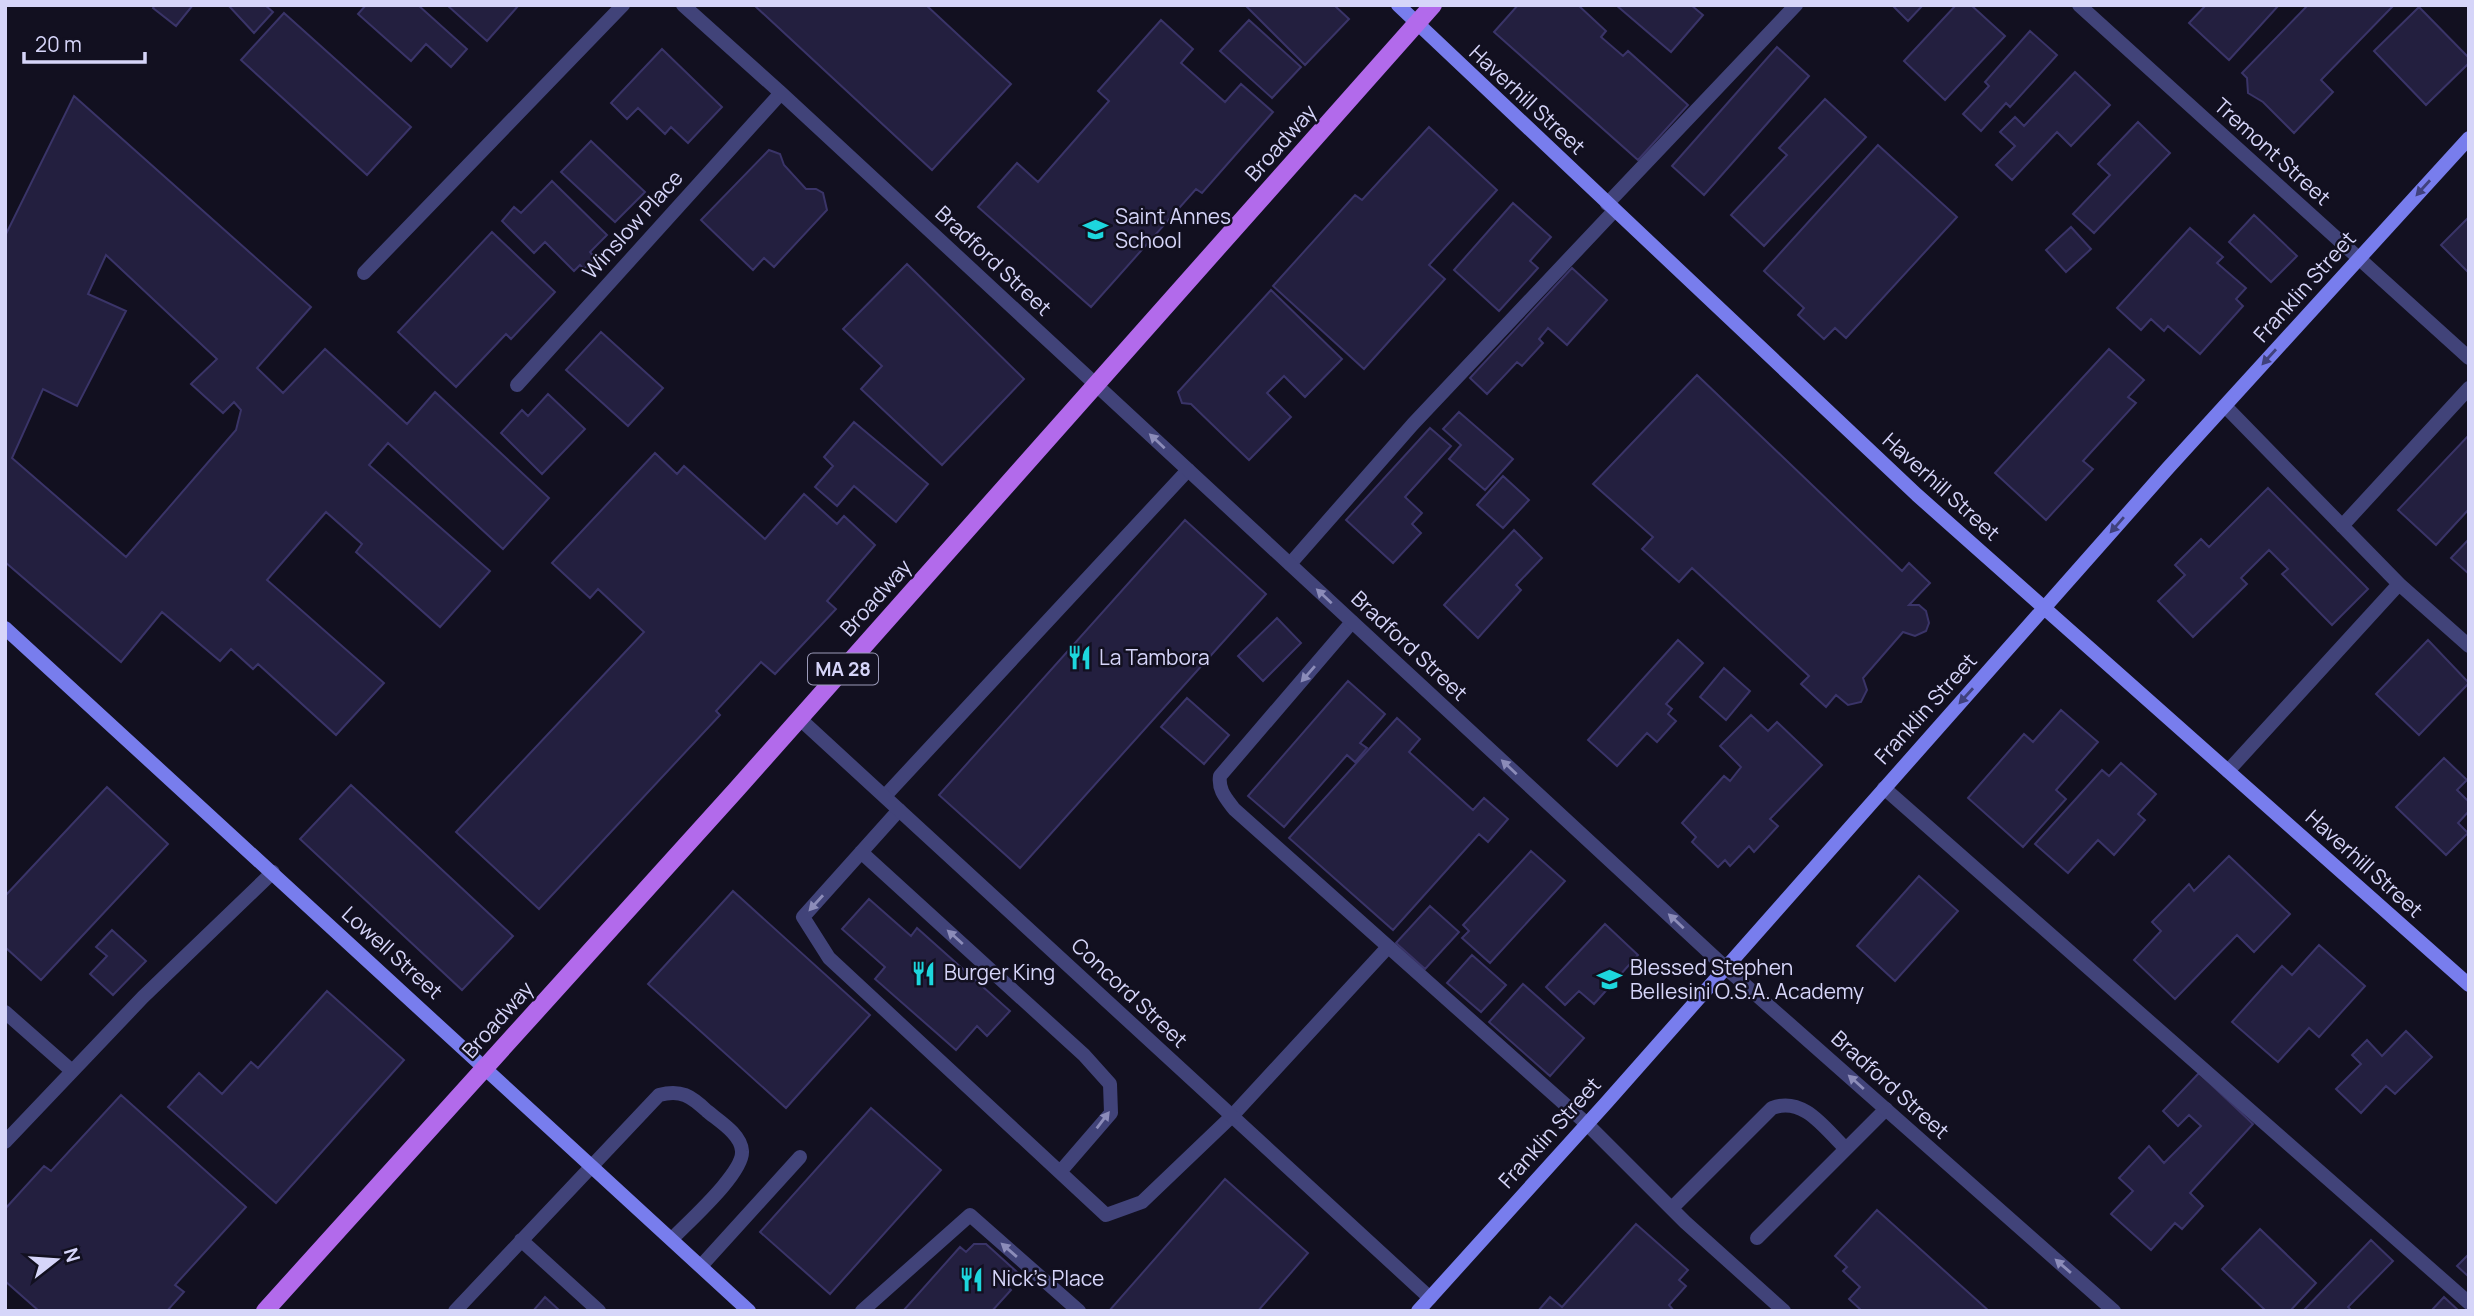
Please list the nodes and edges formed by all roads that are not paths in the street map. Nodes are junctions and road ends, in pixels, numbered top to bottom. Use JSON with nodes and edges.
{"nodes":[{"id":1,"x":624,"y":5,"type":"edge"},
{"id":2,"x":683,"y":5,"type":"edge"},
{"id":3,"x":1398,"y":5,"type":"edge"},
{"id":4,"x":1433,"y":5,"type":"edge"},
{"id":5,"x":1796,"y":5,"type":"edge"},
{"id":6,"x":2079,"y":5,"type":"edge"},
{"id":7,"x":1416,"y":24,"type":"junction"},
{"id":8,"x":781,"y":93,"type":"junction"},
{"id":9,"x":2469,"y":138,"type":"edge"},
{"id":10,"x":1610,"y":208,"type":"junction"},
{"id":11,"x":2359,"y":258,"type":"junction"},
{"id":12,"x":365,"y":273,"type":"dead end"},
{"id":13,"x":2469,"y":359,"type":"edge"},
{"id":14,"x":517,"y":385,"type":"dead end"},
{"id":15,"x":1096,"y":385,"type":"junction"},
{"id":16,"x":2469,"y":388,"type":"edge"},
{"id":17,"x":2225,"y":406,"type":"junction"},
{"id":18,"x":1188,"y":470,"type":"junction"},
{"id":19,"x":2342,"y":526,"type":"junction"},
{"id":20,"x":1290,"y":564,"type":"junction"},
{"id":21,"x":2399,"y":584,"type":"junction"},
{"id":22,"x":2044,"y":608,"type":"junction"},
{"id":23,"x":1352,"y":622,"type":"junction"},
{"id":24,"x":5,"y":628,"type":"edge"},
{"id":25,"x":2469,"y":646,"type":"edge"},
{"id":26,"x":800,"y":719,"type":"junction"},
{"id":27,"x":2228,"y":771,"type":"junction"},
{"id":28,"x":1884,"y":788,"type":"junction"},
{"id":29,"x":884,"y":796,"type":"junction"},
{"id":30,"x":899,"y":810,"type":"junction"},
{"id":31,"x":861,"y":852,"type":"junction"},
{"id":32,"x":272,"y":872,"type":"junction"},
{"id":33,"x":1388,"y":947,"type":"junction"},
{"id":34,"x":1726,"y":968,"type":"junction"},
{"id":35,"x":2469,"y":985,"type":"edge"},
{"id":36,"x":5,"y":1012,"type":"edge"},
{"id":37,"x":486,"y":1066,"type":"junction"},
{"id":38,"x":72,"y":1071,"type":"junction"},
{"id":39,"x":1886,"y":1110,"type":"junction"},
{"id":40,"x":1232,"y":1116,"type":"junction"},
{"id":41,"x":1587,"y":1124,"type":"junction"},
{"id":42,"x":5,"y":1142,"type":"edge"},
{"id":43,"x":1846,"y":1149,"type":"junction"},
{"id":44,"x":800,"y":1157,"type":"dead end"},
{"id":45,"x":591,"y":1165,"type":"junction"},
{"id":46,"x":1060,"y":1172,"type":"junction"},
{"id":47,"x":1672,"y":1208,"type":"junction"},
{"id":48,"x":1757,"y":1238,"type":"dead end"},
{"id":49,"x":672,"y":1239,"type":"junction"},
{"id":50,"x":522,"y":1240,"type":"junction"},
{"id":51,"x":701,"y":1266,"type":"junction"},
{"id":52,"x":1430,"y":1298,"type":"junction"},
{"id":53,"x":2469,"y":1303,"type":"edge"},
{"id":54,"x":265,"y":1311,"type":"edge"},
{"id":55,"x":455,"y":1311,"type":"edge"},
{"id":56,"x":600,"y":1311,"type":"edge"},
{"id":57,"x":749,"y":1311,"type":"edge"},
{"id":58,"x":862,"y":1311,"type":"edge"},
{"id":59,"x":1079,"y":1311,"type":"edge"},
{"id":60,"x":1418,"y":1311,"type":"edge"},
{"id":61,"x":1784,"y":1311,"type":"edge"},
{"id":62,"x":2114,"y":1311,"type":"edge"}],
"edges":[{"from":1,"to":12,"type":"street"},
{"from":2,"to":8,"type":"street","name":"Bradford Street"},
{"from":3,"to":7,"type":"street","name":"Haverhill Street"},
{"from":4,"to":7,"type":"main road","name":"Broadway","number":"MA 28"},
{"from":5,"to":10,"type":"street"},
{"from":6,"to":11,"type":"street","name":"Tremont Street"},
{"from":7,"to":10,"type":"street","name":"Haverhill Street"},
{"from":7,"to":15,"type":"main road","name":"Broadway","number":"MA 28"},
{"from":8,"to":14,"type":"street","name":"Winslow Place"},
{"from":8,"to":15,"type":"street","name":"Bradford Street"},
{"from":9,"to":11,"type":"street","name":"Franklin Street","one_way":true},
{"from":10,"to":20,"type":"street"},
{"from":10,"to":22,"type":"street","name":"Haverhill Street"},
{"from":11,"to":13,"type":"street","name":"Tremont Street"},
{"from":11,"to":17,"type":"street","name":"Franklin Street","one_way":true},
{"from":18,"to":15,"type":"street","name":"Bradford Street","one_way":true},
{"from":15,"to":26,"type":"main road","name":"Broadway","number":"MA 28"},
{"from":16,"to":19,"type":"street"},
{"from":17,"to":19,"type":"street"},
{"from":17,"to":22,"type":"street","name":"Franklin Street","one_way":true},
{"from":18,"to":20,"type":"street","name":"Bradford Street"},
{"from":18,"to":29,"type":"street"},
{"from":19,"to":21,"type":"street"},
{"from":23,"to":20,"type":"street","name":"Bradford Street","one_way":true},
{"from":21,"to":25,"type":"street"},
{"from":21,"to":27,"type":"street"},
{"from":22,"to":27,"type":"street","name":"Haverhill Street"},
{"from":22,"to":28,"type":"street","name":"Franklin Street","one_way":true},
{"from":23,"to":33,"type":"street","one_way":true},
{"from":34,"to":23,"type":"street","name":"Bradford Street","one_way":true},
{"from":24,"to":32,"type":"street","name":"Lowell Street"},
{"from":26,"to":29,"type":"street","name":"Concord Street"},
{"from":26,"to":37,"type":"main road","name":"Broadway","number":"MA 28"},
{"from":27,"to":35,"type":"street","name":"Haverhill Street"},
{"from":28,"to":34,"type":"street","name":"Franklin Street"},
{"from":28,"to":53,"type":"street"},
{"from":29,"to":30,"type":"street","name":"Concord Street"},
{"from":30,"to":31,"type":"street"},
{"from":30,"to":40,"type":"street","name":"Concord Street"},
{"from":46,"to":31,"type":"street","one_way":true},
{"from":31,"to":46,"type":"street","one_way":true},
{"from":32,"to":37,"type":"street","name":"Lowell Street"},
{"from":32,"to":38,"type":"street"},
{"from":33,"to":40,"type":"street"},
{"from":33,"to":41,"type":"street"},
{"from":39,"to":34,"type":"street","name":"Bradford Street","one_way":true},
{"from":34,"to":41,"type":"street","name":"Franklin Street"},
{"from":36,"to":38,"type":"street"},
{"from":37,"to":45,"type":"street","name":"Lowell Street"},
{"from":37,"to":54,"type":"main road","name":"Broadway","number":"MA 28"},
{"from":38,"to":42,"type":"street"},
{"from":39,"to":43,"type":"street"},
{"from":62,"to":39,"type":"street","name":"Bradford Street","one_way":true},
{"from":40,"to":46,"type":"street"},
{"from":40,"to":52,"type":"street","name":"Concord Street"},
{"from":41,"to":47,"type":"street"},
{"from":41,"to":52,"type":"street","name":"Franklin Street"},
{"from":43,"to":47,"type":"street"},
{"from":43,"to":48,"type":"street"},
{"from":44,"to":51,"type":"street"},
{"from":45,"to":49,"type":"street","name":"Lowell Street"},
{"from":45,"to":49,"type":"street"},
{"from":45,"to":50,"type":"street"},
{"from":47,"to":61,"type":"street"},
{"from":49,"to":51,"type":"street","name":"Lowell Street"},
{"from":50,"to":55,"type":"street"},
{"from":50,"to":56,"type":"street"},
{"from":51,"to":57,"type":"street","name":"Lowell Street"},
{"from":52,"to":60,"type":"street","name":"Franklin Street"},
{"from":59,"to":58,"type":"street","one_way":true}]}
